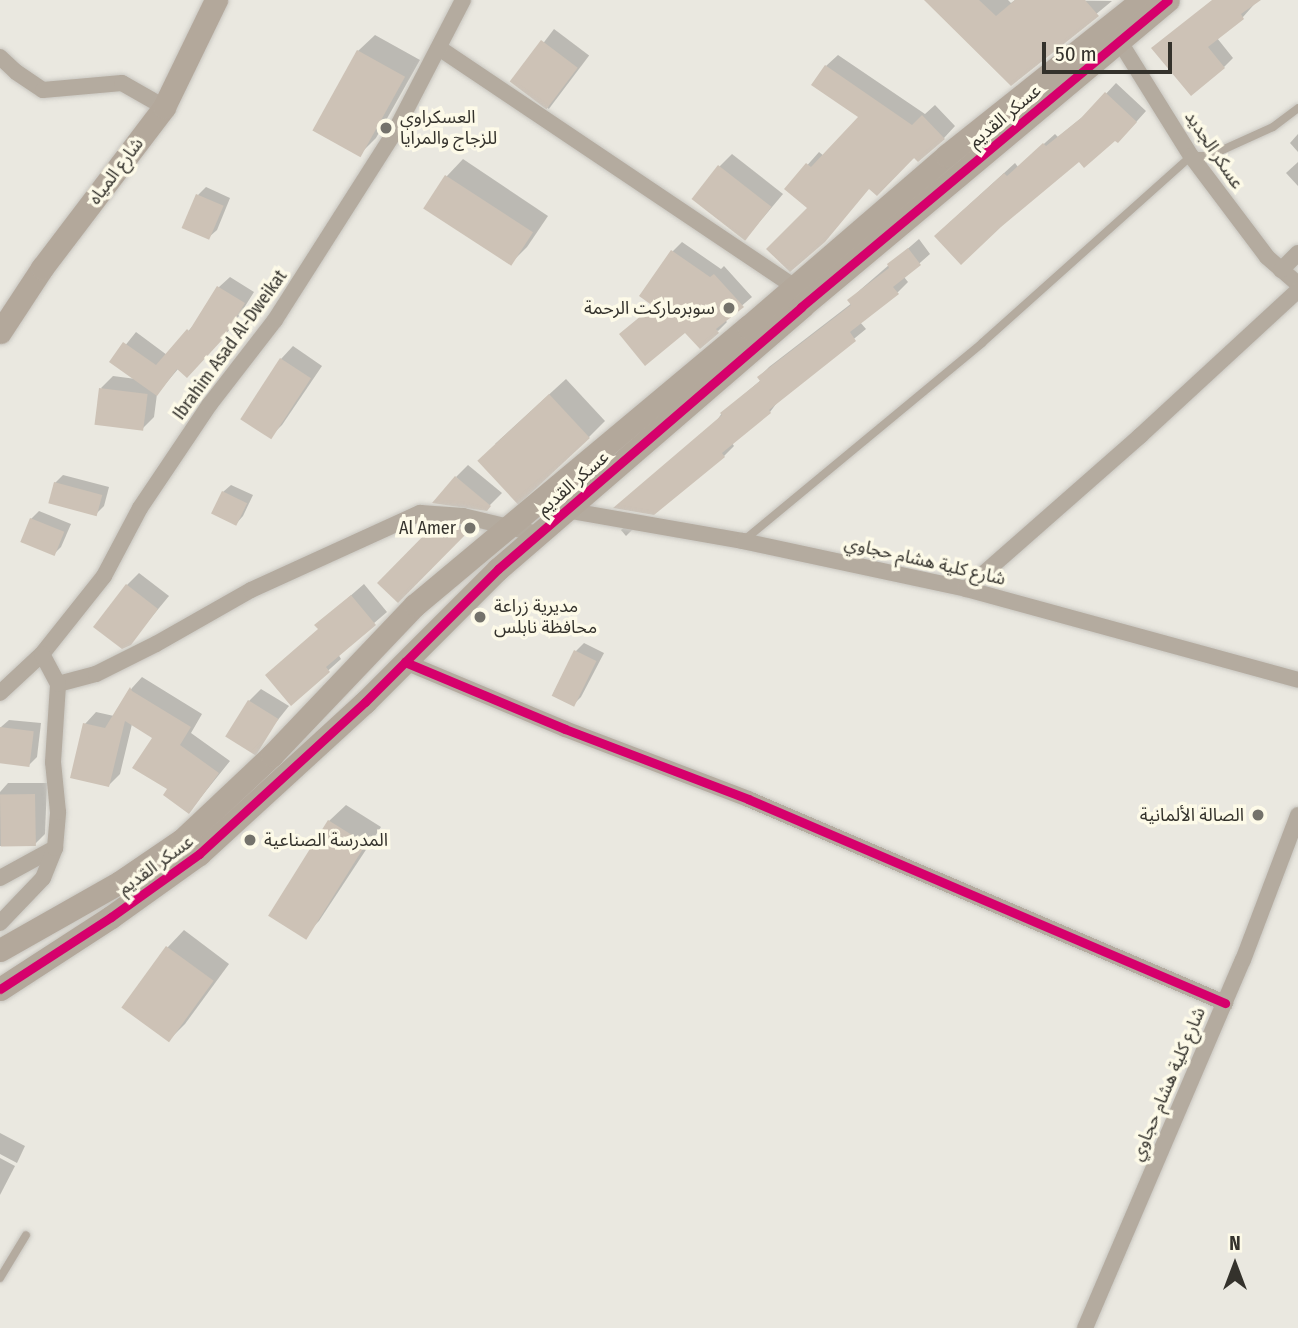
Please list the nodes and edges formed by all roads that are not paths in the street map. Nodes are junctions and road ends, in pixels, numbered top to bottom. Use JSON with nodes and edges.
{"nodes":[{"id":1,"x":216,"y":0,"type":"edge"},
{"id":2,"x":463,"y":0,"type":"edge"},
{"id":3,"x":1143,"y":0,"type":"edge"},
{"id":4,"x":1168,"y":0,"type":"edge"},
{"id":5,"x":1114,"y":33,"type":"junction"},
{"id":6,"x":439,"y":48,"type":"junction"},
{"id":7,"x":0,"y":57,"type":"edge"},
{"id":8,"x":164,"y":107,"type":"junction"},
{"id":9,"x":1298,"y":108,"type":"edge"},
{"id":10,"x":1191,"y":156,"type":"junction"},
{"id":11,"x":1298,"y":253,"type":"edge"},
{"id":12,"x":1281,"y":270,"type":"junction"},
{"id":13,"x":1298,"y":284,"type":"edge"},
{"id":14,"x":1298,"y":290,"type":"edge"},
{"id":15,"x":797,"y":297,"type":"junction"},
{"id":16,"x":0,"y":332,"type":"edge"},
{"id":17,"x":537,"y":505,"type":"junction"},
{"id":18,"x":567,"y":510,"type":"junction"},
{"id":19,"x":512,"y":526,"type":"junction"},
{"id":20,"x":538,"y":534,"type":"junction"},
{"id":21,"x":743,"y":541,"type":"junction"},
{"id":22,"x":966,"y":589,"type":"junction"},
{"id":23,"x":42,"y":654,"type":"junction"},
{"id":24,"x":405,"y":662,"type":"junction"},
{"id":25,"x":1298,"y":680,"type":"edge"},
{"id":26,"x":58,"y":684,"type":"junction"},
{"id":27,"x":0,"y":692,"type":"edge"},
{"id":28,"x":1298,"y":815,"type":"edge"},
{"id":29,"x":55,"y":848,"type":"junction"},
{"id":30,"x":0,"y":878,"type":"edge"},
{"id":31,"x":0,"y":923,"type":"edge"},
{"id":32,"x":0,"y":950,"type":"edge"},
{"id":33,"x":0,"y":989,"type":"edge"},
{"id":34,"x":1225,"y":1003,"type":"junction"},
{"id":35,"x":26,"y":1235,"type":"dead end"},
{"id":36,"x":0,"y":1278,"type":"edge"},
{"id":37,"x":1085,"y":1328,"type":"edge"}],
"edges":[{"from":1,"to":8,"type":"street","name":"شارع المياه"},
{"from":2,"to":6,"type":"street","name":"Ibrahim Asad Al-Dweikat"},
{"from":3,"to":5,"type":"street","name":"عسكر القديم"},
{"from":4,"to":5,"type":"street","name":"عسكر القديم"},
{"from":5,"to":10,"type":"street","name":"عسكر الجديد"},
{"from":5,"to":15,"type":"street","name":"عسكر القديم"},
{"from":6,"to":15,"type":"street"},
{"from":6,"to":23,"type":"street","name":"Ibrahim Asad Al-Dweikat"},
{"from":7,"to":8,"type":"street"},
{"from":8,"to":16,"type":"street","name":"شارع المياه"},
{"from":9,"to":10,"type":"lane"},
{"from":10,"to":12,"type":"street","name":"عسكر الجديد"},
{"from":10,"to":21,"type":"lane"},
{"from":11,"to":12,"type":"street"},
{"from":12,"to":13,"type":"street","name":"عسكر الجديد"},
{"from":14,"to":22,"type":"street"},
{"from":15,"to":17,"type":"street","name":"عسكر القديم"},
{"from":15,"to":18,"type":"street","name":"عسكر القديم"},
{"from":17,"to":18,"type":"street","name":"شارع كلية هشام حجاوي"},
{"from":17,"to":19,"type":"street","name":"عسكر القديم"},
{"from":18,"to":20,"type":"street","name":"عسكر القديم"},
{"from":18,"to":21,"type":"street","name":"شارع كلية هشام حجاوي"},
{"from":19,"to":20,"type":"street"},
{"from":19,"to":26,"type":"street"},
{"from":19,"to":32,"type":"street","name":"عسكر القديم"},
{"from":20,"to":24,"type":"street","name":"عسكر القديم"},
{"from":21,"to":22,"type":"street","name":"شارع كلية هشام حجاوي"},
{"from":22,"to":25,"type":"street","name":"شارع كلية هشام حجاوي"},
{"from":23,"to":26,"type":"street"},
{"from":23,"to":27,"type":"street","name":"Ibrahim Asad Al-Dweikat"},
{"from":24,"to":33,"type":"street","name":"عسكر القديم"},
{"from":24,"to":34,"type":"street"},
{"from":26,"to":29,"type":"street"},
{"from":28,"to":34,"type":"street","name":"شارع كلية هشام حجاوي"},
{"from":29,"to":30,"type":"street"},
{"from":29,"to":31,"type":"street"},
{"from":34,"to":37,"type":"street","name":"شارع كلية هشام حجاوي"},
{"from":35,"to":36,"type":"lane"}]}
